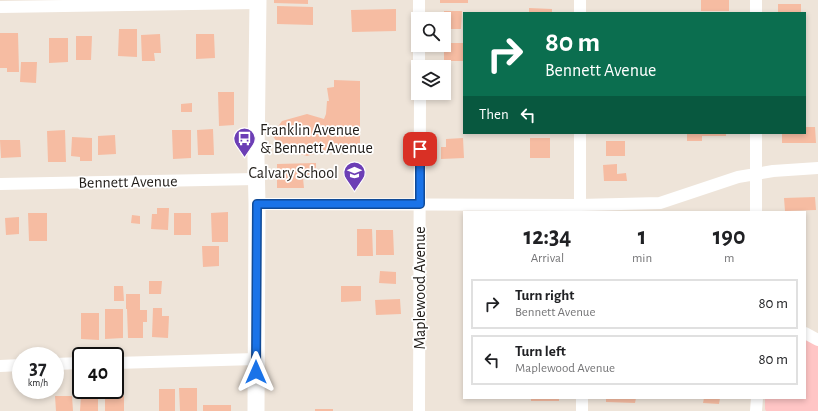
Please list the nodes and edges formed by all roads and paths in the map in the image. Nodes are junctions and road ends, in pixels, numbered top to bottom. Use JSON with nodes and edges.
{"nodes":[{"id":1,"x":419,"y":0,"type":"edge"},
{"id":2,"x":580,"y":0,"type":"edge"},
{"id":3,"x":756,"y":0,"type":"edge"},
{"id":4,"x":258,"y":2,"type":"edge"},
{"id":5,"x":0,"y":7,"type":"edge"},
{"id":6,"x":419,"y":12,"type":"edge"},
{"id":7,"x":580,"y":12,"type":"edge"},
{"id":8,"x":756,"y":12,"type":"edge"},
{"id":9,"x":420,"y":100,"type":"edge"},
{"id":10,"x":580,"y":134,"type":"edge"},
{"id":11,"x":756,"y":134,"type":"edge"},
{"id":12,"x":818,"y":168,"type":"edge"},
{"id":13,"x":756,"y":174,"type":"junction"},
{"id":14,"x":256,"y":179,"type":"junction"},
{"id":15,"x":0,"y":184,"type":"edge"},
{"id":16,"x":257,"y":204,"type":"junction"},
{"id":17,"x":420,"y":204,"type":"junction"},
{"id":18,"x":580,"y":209,"type":"edge"},
{"id":19,"x":756,"y":211,"type":"edge"},
{"id":20,"x":806,"y":334,"type":"edge"},
{"id":21,"x":818,"y":340,"type":"edge"},
{"id":22,"x":256,"y":359,"type":"junction"},
{"id":23,"x":124,"y":363,"type":"edge"},
{"id":24,"x":12,"y":365,"type":"edge"},
{"id":25,"x":0,"y":366,"type":"edge"},
{"id":26,"x":582,"y":399,"type":"edge"},
{"id":27,"x":756,"y":399,"type":"edge"},
{"id":28,"x":256,"y":411,"type":"edge"},
{"id":29,"x":419,"y":411,"type":"edge"},
{"id":30,"x":582,"y":411,"type":"edge"},
{"id":31,"x":756,"y":411,"type":"edge"}],
"edges":[{"from":1,"to":6,"type":"street"},
{"from":2,"to":7,"type":"street"},
{"from":3,"to":8,"type":"street"},
{"from":4,"to":5,"type":"street"},
{"from":4,"to":14,"type":"street"},
{"from":9,"to":17,"type":"street","name":"Maplewood Avenue"},
{"from":10,"to":18,"type":"street"},
{"from":11,"to":13,"type":"street"},
{"from":12,"to":13,"type":"street"},
{"from":13,"to":18,"type":"street"},
{"from":13,"to":19,"type":"street"},
{"from":14,"to":15,"type":"street","name":"Bennett Avenue"},
{"from":14,"to":16,"type":"street"},
{"from":16,"to":17,"type":"street"},
{"from":16,"to":22,"type":"street"},
{"from":17,"to":18,"type":"street"},
{"from":17,"to":29,"type":"street","name":"Maplewood Avenue"},
{"from":20,"to":21,"type":"street"},
{"from":22,"to":23,"type":"street"},
{"from":22,"to":28,"type":"street"},
{"from":24,"to":25,"type":"street"},
{"from":26,"to":30,"type":"street"},
{"from":27,"to":31,"type":"street"}]}
